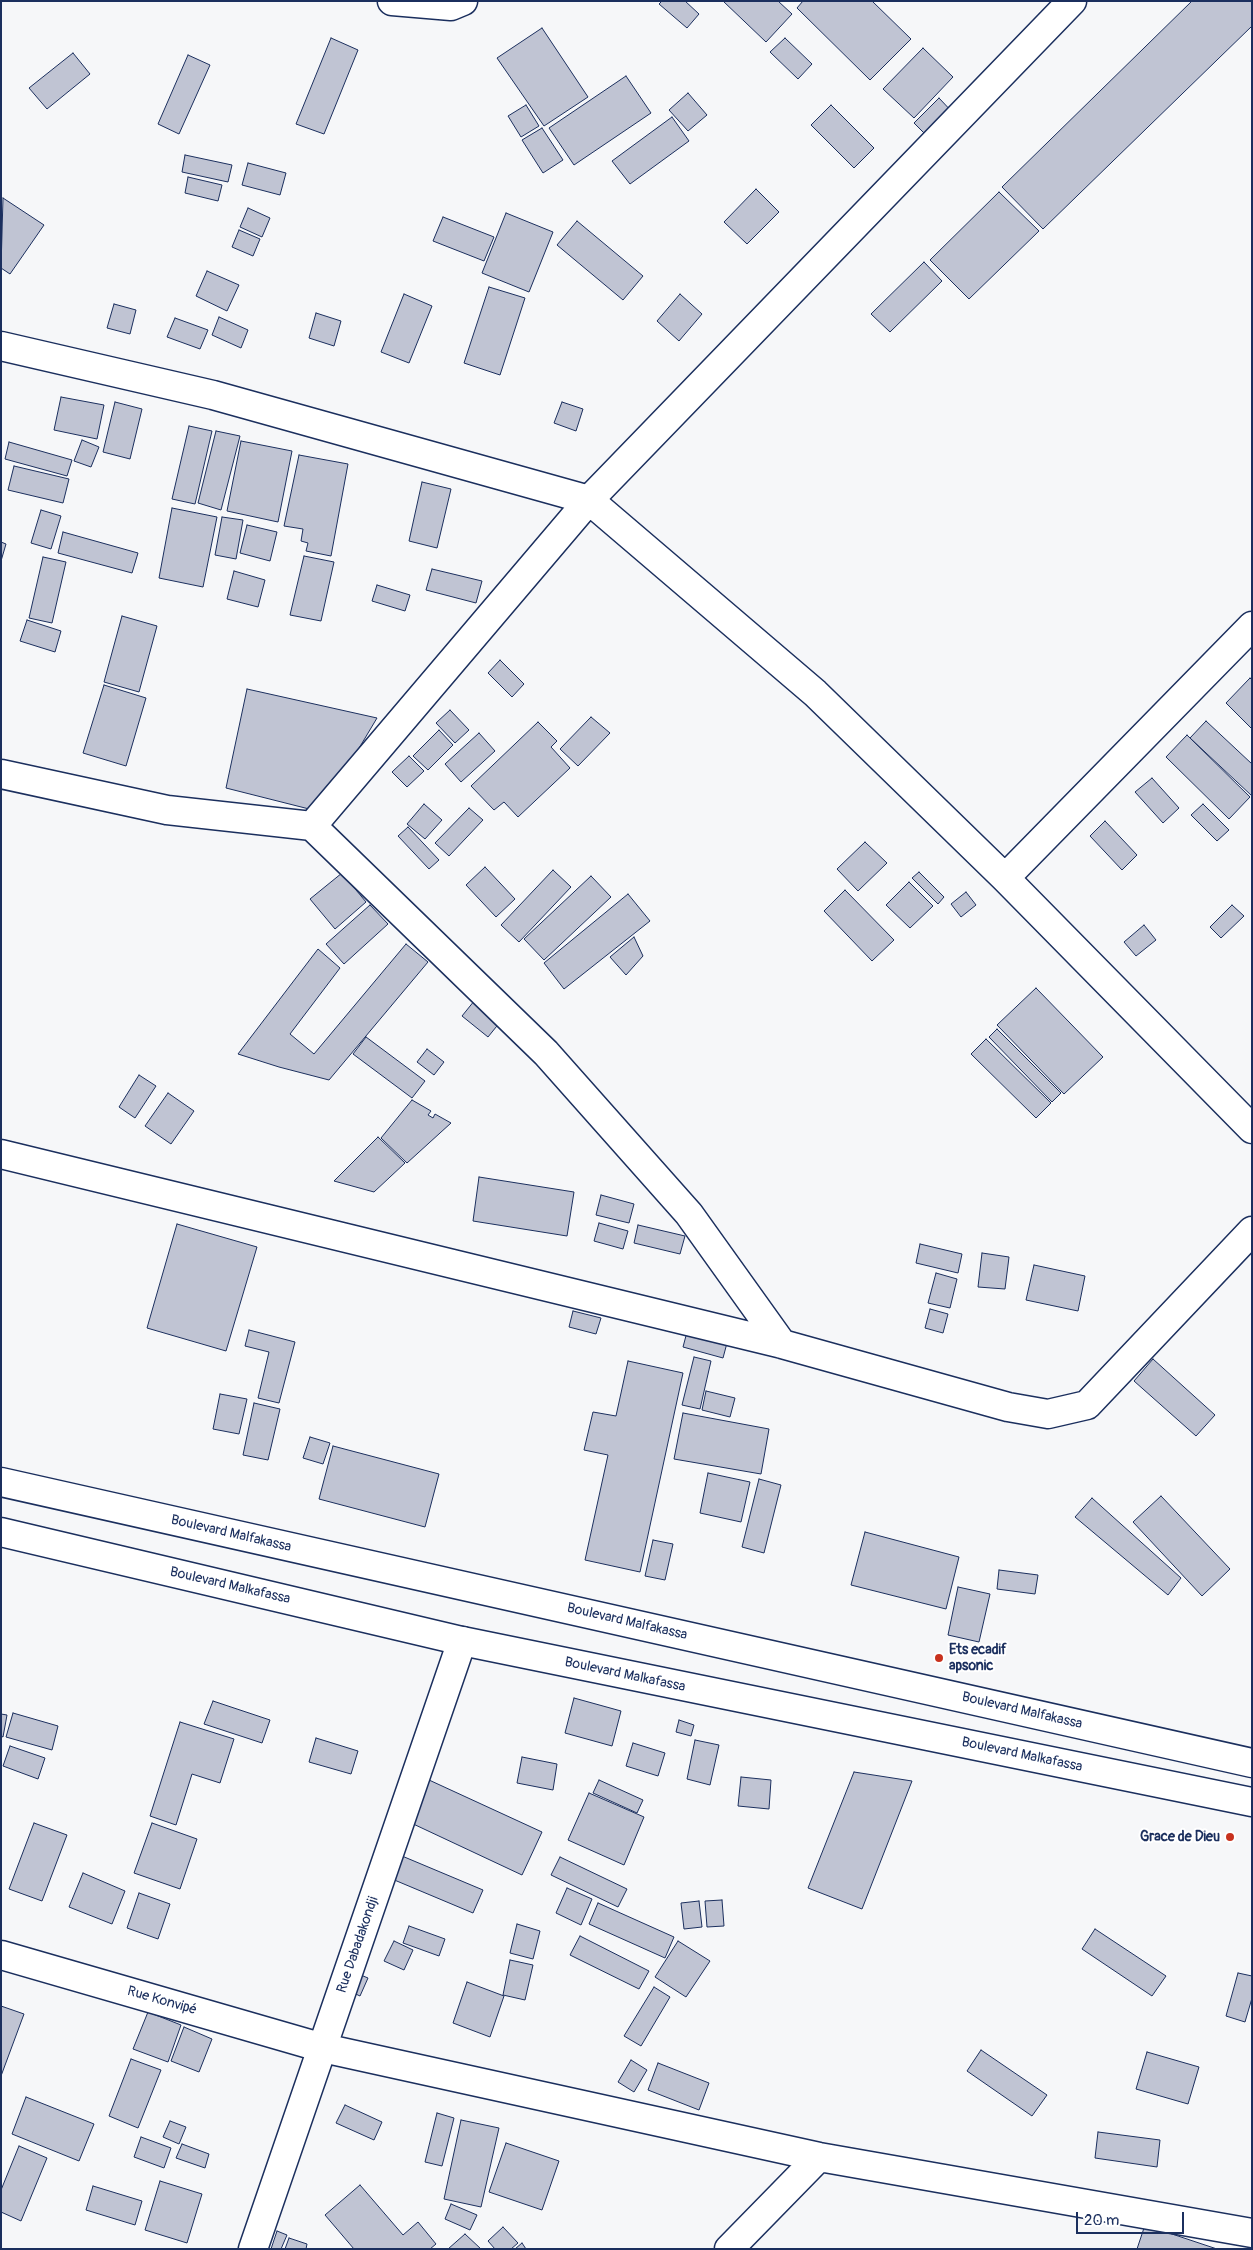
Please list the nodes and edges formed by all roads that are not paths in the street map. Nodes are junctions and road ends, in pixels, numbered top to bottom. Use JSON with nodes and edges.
{"nodes":[{"id":1,"x":392,"y":1,"type":"edge"},
{"id":2,"x":463,"y":1,"type":"edge"},
{"id":3,"x":1072,"y":1,"type":"edge"},
{"id":4,"x":1,"y":346,"type":"edge"},
{"id":5,"x":589,"y":500,"type":"junction"},
{"id":6,"x":1252,"y":626,"type":"edge"},
{"id":7,"x":1,"y":774,"type":"edge"},
{"id":8,"x":312,"y":826,"type":"junction"},
{"id":9,"x":1005,"y":878,"type":"junction"},
{"id":10,"x":1252,"y":1129,"type":"edge"},
{"id":11,"x":1,"y":1154,"type":"edge"},
{"id":12,"x":1252,"y":1231,"type":"edge"},
{"id":13,"x":782,"y":1344,"type":"junction"},
{"id":14,"x":1,"y":1482,"type":"edge"},
{"id":15,"x":1,"y":1532,"type":"edge"},
{"id":16,"x":462,"y":1641,"type":"junction"},
{"id":17,"x":1252,"y":1763,"type":"edge"},
{"id":18,"x":1252,"y":1802,"type":"edge"},
{"id":19,"x":1,"y":1955,"type":"edge"},
{"id":20,"x":323,"y":2048,"type":"junction"},
{"id":21,"x":819,"y":2157,"type":"junction"},
{"id":22,"x":1252,"y":2233,"type":"edge"},
{"id":23,"x":253,"y":2249,"type":"edge"},
{"id":24,"x":729,"y":2249,"type":"edge"}],
"edges":[{"from":1,"to":2,"type":"street"},
{"from":3,"to":5,"type":"street"},
{"from":4,"to":5,"type":"street"},
{"from":5,"to":8,"type":"street"},
{"from":5,"to":9,"type":"street"},
{"from":6,"to":9,"type":"street"},
{"from":7,"to":8,"type":"street"},
{"from":8,"to":13,"type":"street"},
{"from":9,"to":10,"type":"street"},
{"from":11,"to":13,"type":"street"},
{"from":12,"to":13,"type":"street"},
{"from":14,"to":17,"type":"street","name":"Boulevard Malfakassa"},
{"from":15,"to":16,"type":"street","name":"Boulevard Malkafassa"},
{"from":16,"to":18,"type":"street","name":"Boulevard Malkafassa"},
{"from":16,"to":20,"type":"street","name":"Rue Dabadakondji"},
{"from":19,"to":20,"type":"street","name":"Rue Konvipé"},
{"from":20,"to":21,"type":"street","name":"Rue Konvipé"},
{"from":20,"to":23,"type":"street","name":"Rue Dabadakondji"},
{"from":21,"to":22,"type":"street","name":"Rue Konvipé"},
{"from":21,"to":24,"type":"street"}]}
